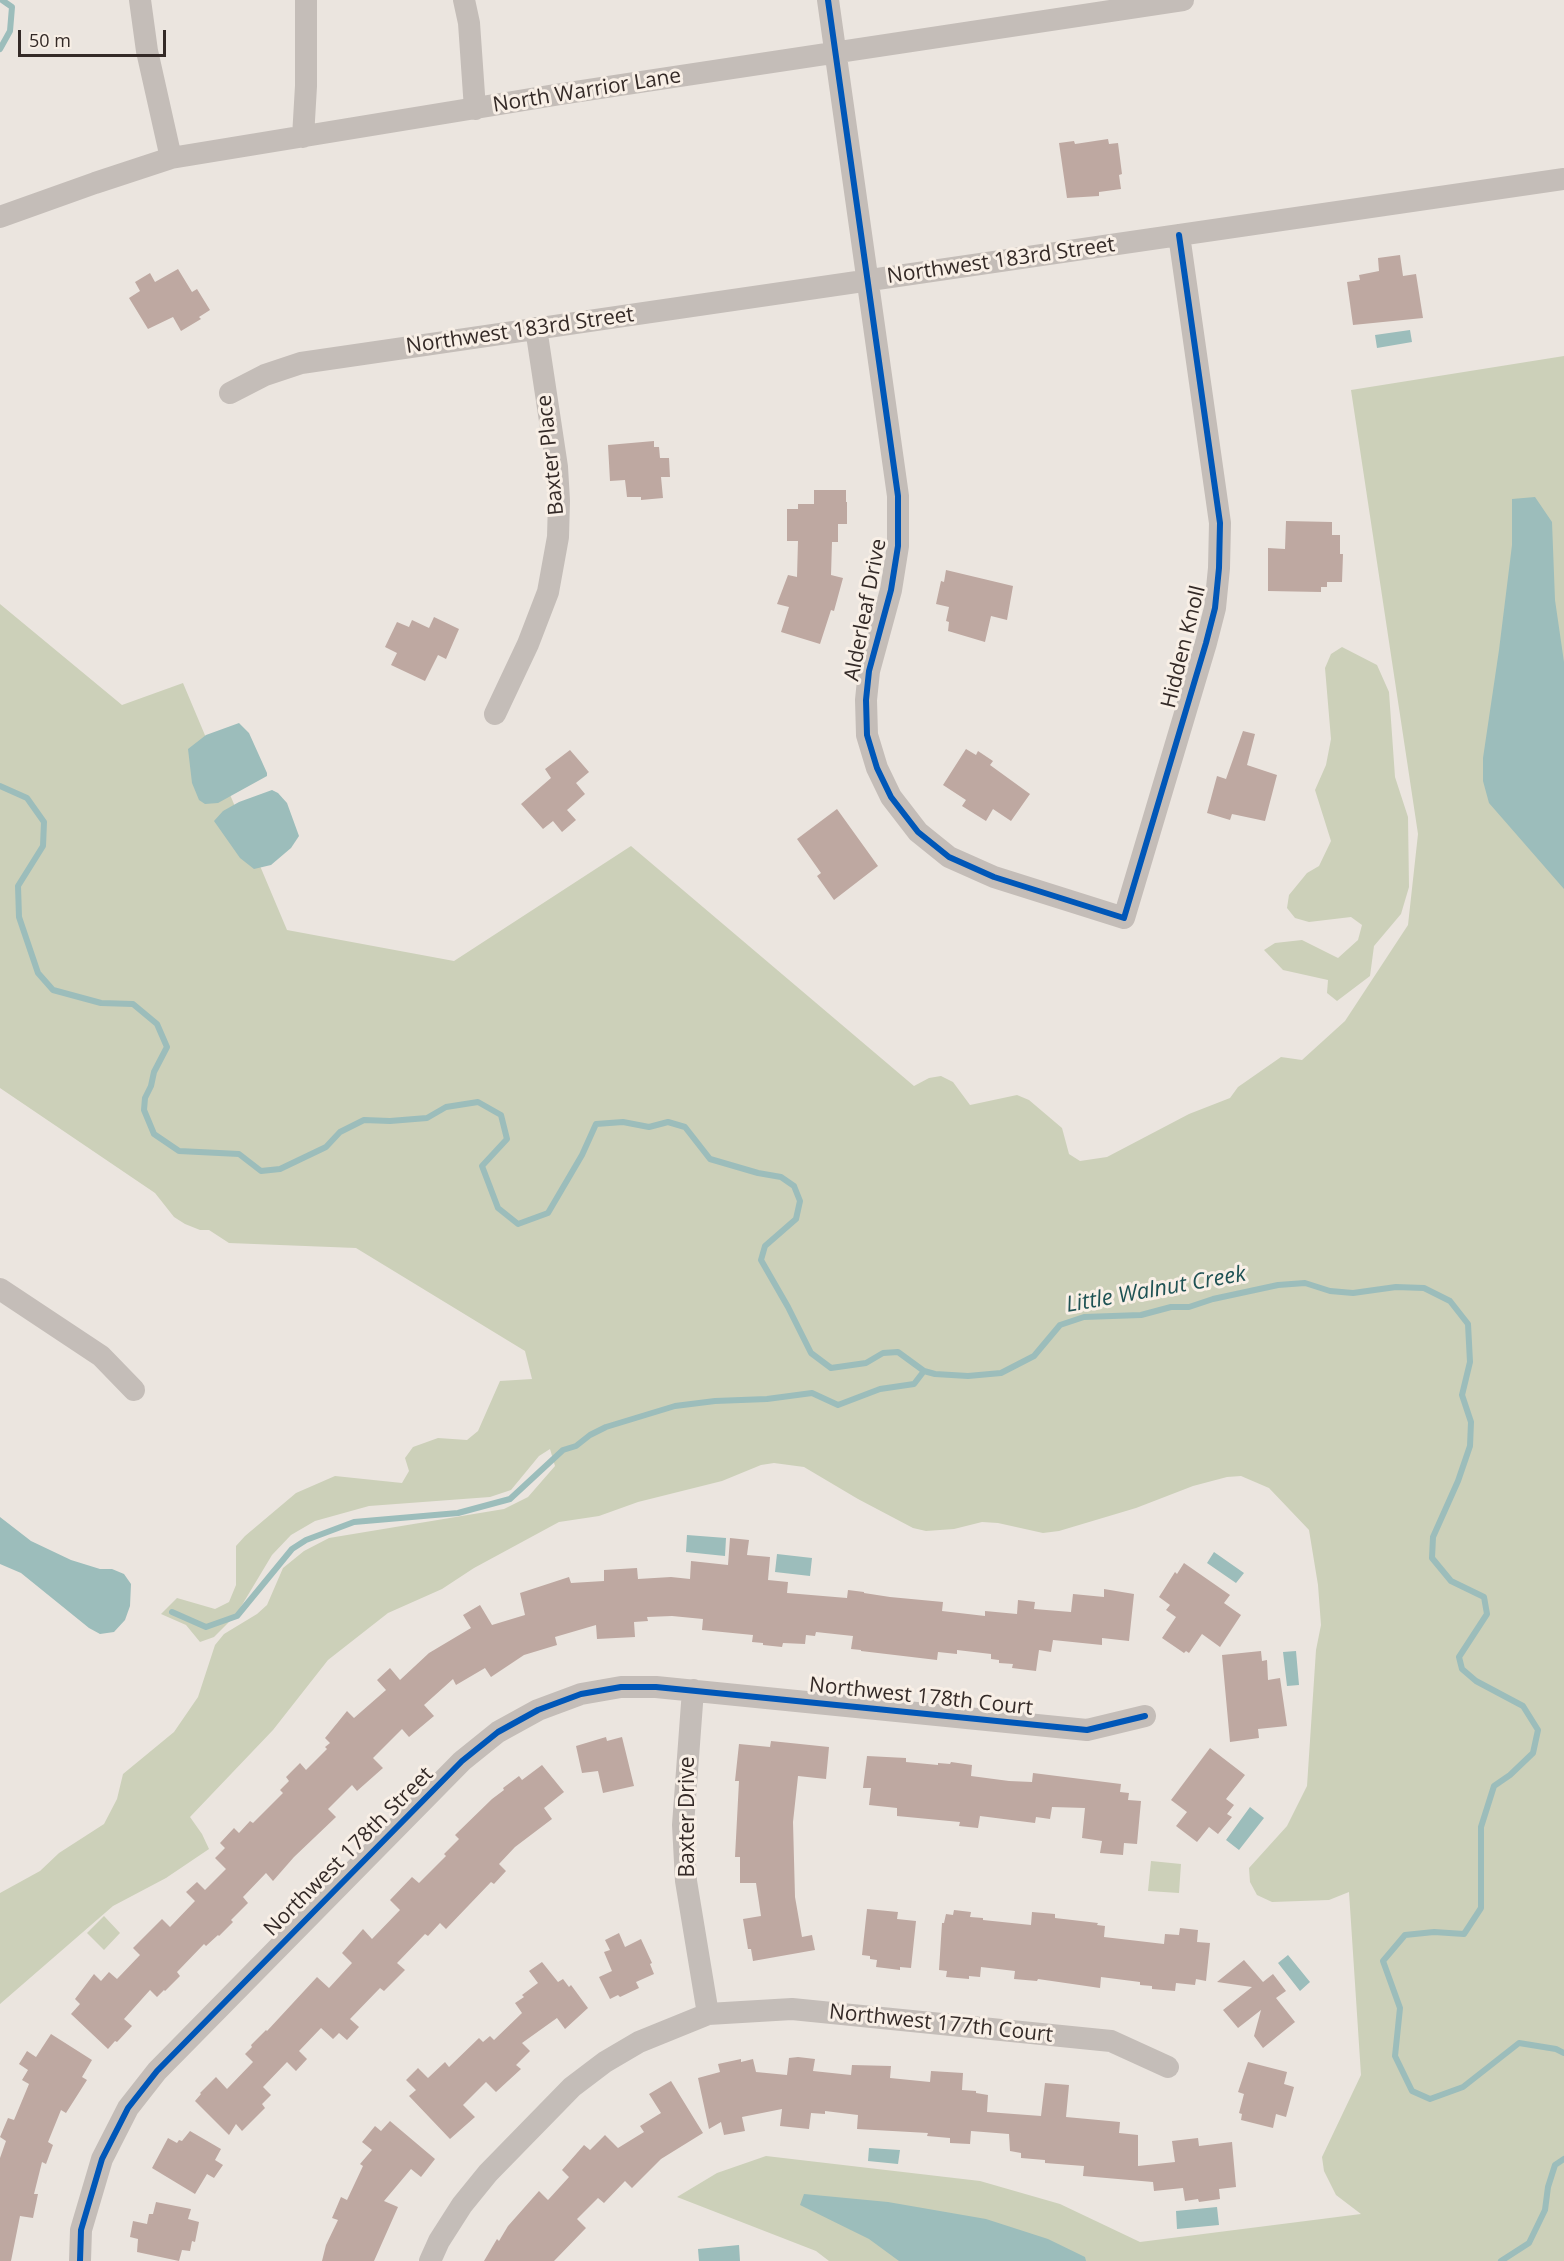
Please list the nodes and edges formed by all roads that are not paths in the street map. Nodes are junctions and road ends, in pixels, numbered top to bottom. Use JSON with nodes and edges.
{"nodes":[{"id":1,"x":140,"y":0,"type":"edge"},
{"id":2,"x":306,"y":0,"type":"edge"},
{"id":3,"x":465,"y":0,"type":"edge"},
{"id":4,"x":828,"y":0,"type":"edge"},
{"id":5,"x":1183,"y":0,"type":"edge"},
{"id":6,"x":834,"y":52,"type":"junction"},
{"id":7,"x":475,"y":109,"type":"junction"},
{"id":8,"x":303,"y":137,"type":"junction"},
{"id":9,"x":171,"y":158,"type":"junction"},
{"id":10,"x":1564,"y":179,"type":"edge"},
{"id":11,"x":0,"y":218,"type":"edge"},
{"id":12,"x":1179,"y":235,"type":"junction"},
{"id":13,"x":867,"y":280,"type":"junction"},
{"id":14,"x":536,"y":328,"type":"junction"},
{"id":15,"x":230,"y":393,"type":"dead end"},
{"id":16,"x":495,"y":714,"type":"dead end"},
{"id":17,"x":1124,"y":918,"type":"joint"},
{"id":18,"x":0,"y":1289,"type":"edge"},
{"id":19,"x":134,"y":1390,"type":"dead end"},
{"id":20,"x":693,"y":1690,"type":"junction"},
{"id":21,"x":1145,"y":1716,"type":"dead end"},
{"id":22,"x":708,"y":2014,"type":"junction"},
{"id":23,"x":1168,"y":2067,"type":"dead end"},
{"id":24,"x":80,"y":2261,"type":"edge"},
{"id":25,"x":430,"y":2261,"type":"edge"}],
"edges":[{"from":1,"to":9,"type":"street"},
{"from":2,"to":8,"type":"street"},
{"from":3,"to":7,"type":"street"},
{"from":4,"to":6,"type":"street","name":"Alderleaf Drive"},
{"from":5,"to":6,"type":"street","name":"North Warrior Lane"},
{"from":6,"to":7,"type":"street","name":"North Warrior Lane"},
{"from":6,"to":13,"type":"street","name":"Alderleaf Drive"},
{"from":7,"to":8,"type":"street","name":"North Warrior Lane"},
{"from":8,"to":9,"type":"street","name":"North Warrior Lane"},
{"from":9,"to":11,"type":"street","name":"North Warrior Lane"},
{"from":10,"to":12,"type":"street","name":"Northwest 183rd Street"},
{"from":12,"to":13,"type":"street","name":"Northwest 183rd Street"},
{"from":12,"to":17,"type":"street","name":"Hidden Knoll"},
{"from":13,"to":14,"type":"street","name":"Northwest 183rd Street"},
{"from":13,"to":17,"type":"street","name":"Alderleaf Drive"},
{"from":14,"to":15,"type":"street","name":"Northwest 183rd Street"},
{"from":14,"to":16,"type":"street","name":"Baxter Place"},
{"from":18,"to":19,"type":"street"},
{"from":20,"to":21,"type":"street","name":"Northwest 178th Court"},
{"from":20,"to":22,"type":"street","name":"Baxter Drive"},
{"from":20,"to":24,"type":"street","name":"Northwest 178th Street"},
{"from":22,"to":23,"type":"street","name":"Northwest 177th Court"},
{"from":22,"to":25,"type":"street","name":"Northwest 177th Court"}]}
